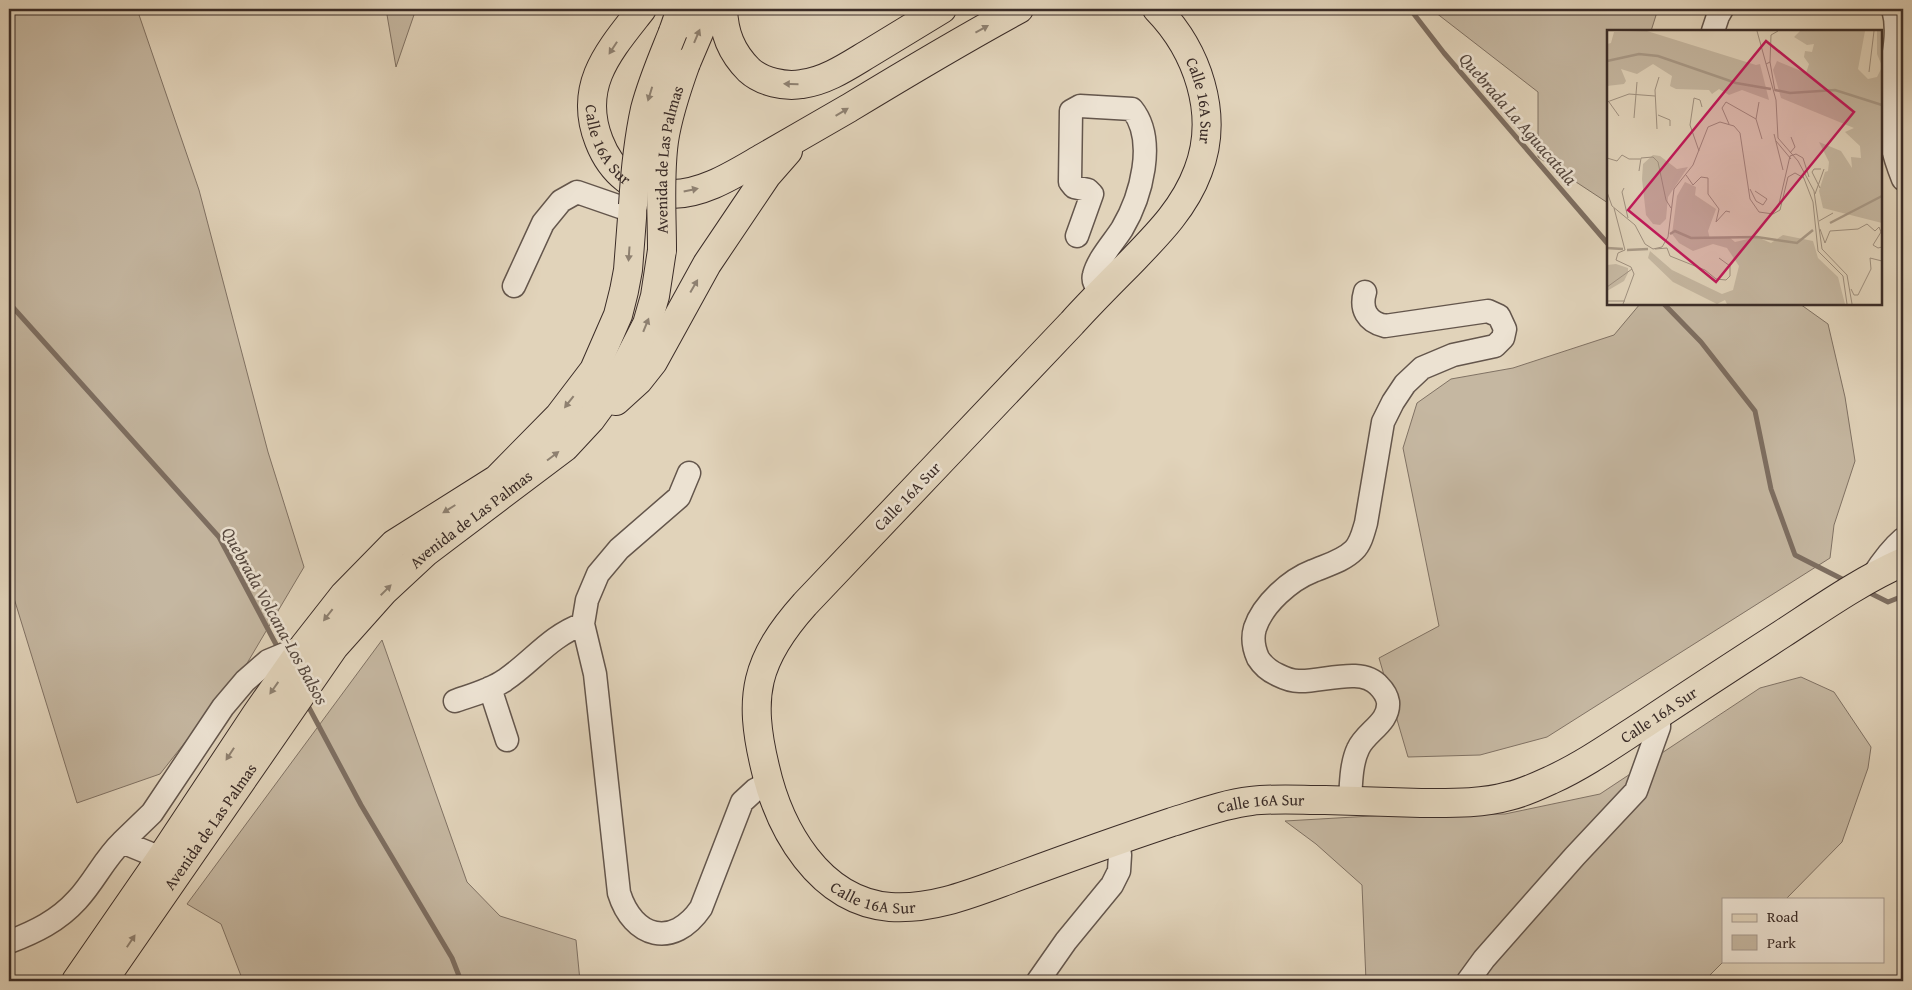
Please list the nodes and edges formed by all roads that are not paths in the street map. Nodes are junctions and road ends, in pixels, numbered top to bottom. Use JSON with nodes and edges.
{"nodes":[{"id":1,"x":642,"y":9,"type":"edge"},
{"id":2,"x":709,"y":9,"type":"edge"},
{"id":3,"x":723,"y":9,"type":"edge"},
{"id":4,"x":942,"y":9,"type":"edge"},
{"id":5,"x":1019,"y":9,"type":"edge"},
{"id":6,"x":1722,"y":9,"type":"edge"},
{"id":7,"x":1893,"y":9,"type":"edge"},
{"id":8,"x":1156,"y":11,"type":"edge"},
{"id":9,"x":677,"y":20,"type":"edge"},
{"id":10,"x":1713,"y":30,"type":"edge"},
{"id":11,"x":800,"y":137,"type":"junction"},
{"id":12,"x":1903,"y":179,"type":"edge"},
{"id":13,"x":632,"y":208,"type":"junction"},
{"id":14,"x":1077,"y":236,"type":"dead end"},
{"id":15,"x":514,"y":286,"type":"dead end"},
{"id":16,"x":1101,"y":292,"type":"junction"},
{"id":17,"x":1365,"y":292,"type":"dead end"},
{"id":18,"x":591,"y":419,"type":"junction"},
{"id":19,"x":689,"y":473,"type":"dead end"},
{"id":20,"x":1903,"y":539,"type":"edge"},
{"id":21,"x":1903,"y":562,"type":"edge"},
{"id":22,"x":1867,"y":580,"type":"junction"},
{"id":23,"x":583,"y":624,"type":"junction"},
{"id":24,"x":290,"y":655,"type":"junction"},
{"id":25,"x":490,"y":688,"type":"junction"},
{"id":26,"x":455,"y":701,"type":"dead end"},
{"id":27,"x":1659,"y":714,"type":"junction"},
{"id":28,"x":267,"y":721,"type":"junction"},
{"id":29,"x":507,"y":740,"type":"dead end"},
{"id":30,"x":768,"y":783,"type":"junction"},
{"id":31,"x":1350,"y":801,"type":"junction"},
{"id":32,"x":1118,"y":840,"type":"junction"},
{"id":33,"x":122,"y":842,"type":"junction"},
{"id":34,"x":161,"y":858,"type":"junction"},
{"id":35,"x":9,"y":942,"type":"edge"},
{"id":36,"x":76,"y":981,"type":"edge"},
{"id":37,"x":103,"y":981,"type":"edge"},
{"id":38,"x":1038,"y":981,"type":"edge"},
{"id":39,"x":1468,"y":981,"type":"edge"}],
"edges":[{"from":1,"to":11,"type":"main road","name":"Calle 16A Sur","one_way":true},
{"from":18,"to":2,"type":"main road","name":"Avenida de Las Palmas","one_way":true,"bridge":true},
{"from":4,"to":3,"type":"main road","one_way":true},
{"from":11,"to":5,"type":"main road","name":"Calle 16A Sur","one_way":true},
{"from":6,"to":10,"type":"lane"},
{"from":7,"to":12,"type":"lane"},
{"from":8,"to":16,"type":"main road","name":"Calle 16A Sur"},
{"from":9,"to":13,"type":"main road","name":"Avenida de Las Palmas","one_way":true,"bridge":true},
{"from":18,"to":11,"type":"main road","one_way":true},
{"from":13,"to":15,"type":"lane"},
{"from":13,"to":24,"type":"main road","name":"Avenida de Las Palmas","one_way":true},
{"from":14,"to":16,"type":"lane"},
{"from":16,"to":30,"type":"main road","name":"Calle 16A Sur"},
{"from":17,"to":31,"type":"lane"},
{"from":28,"to":18,"type":"main road","name":"Avenida de Las Palmas","one_way":true},
{"from":19,"to":23,"type":"lane"},
{"from":20,"to":22,"type":"lane"},
{"from":21,"to":22,"type":"main road","name":"Calle 16A Sur"},
{"from":22,"to":27,"type":"main road","name":"Calle 16A Sur"},
{"from":23,"to":25,"type":"lane"},
{"from":23,"to":30,"type":"lane"},
{"from":24,"to":28,"type":"main road","name":"Avenida de Las Palmas","one_way":true},
{"from":24,"to":33,"type":"lane"},
{"from":25,"to":26,"type":"lane"},
{"from":25,"to":29,"type":"lane"},
{"from":27,"to":31,"type":"main road","name":"Calle 16A Sur"},
{"from":27,"to":39,"type":"lane"},
{"from":28,"to":34,"type":"main road","name":"Avenida de Las Palmas","one_way":true},
{"from":37,"to":28,"type":"main road","name":"Avenida de Las Palmas","one_way":true},
{"from":30,"to":32,"type":"main road","name":"Calle 16A Sur"},
{"from":31,"to":32,"type":"main road","name":"Calle 16A Sur"},
{"from":32,"to":38,"type":"lane"},
{"from":33,"to":34,"type":"lane"},
{"from":33,"to":35,"type":"lane"},
{"from":34,"to":36,"type":"main road","name":"Avenida de Las Palmas"}]}
